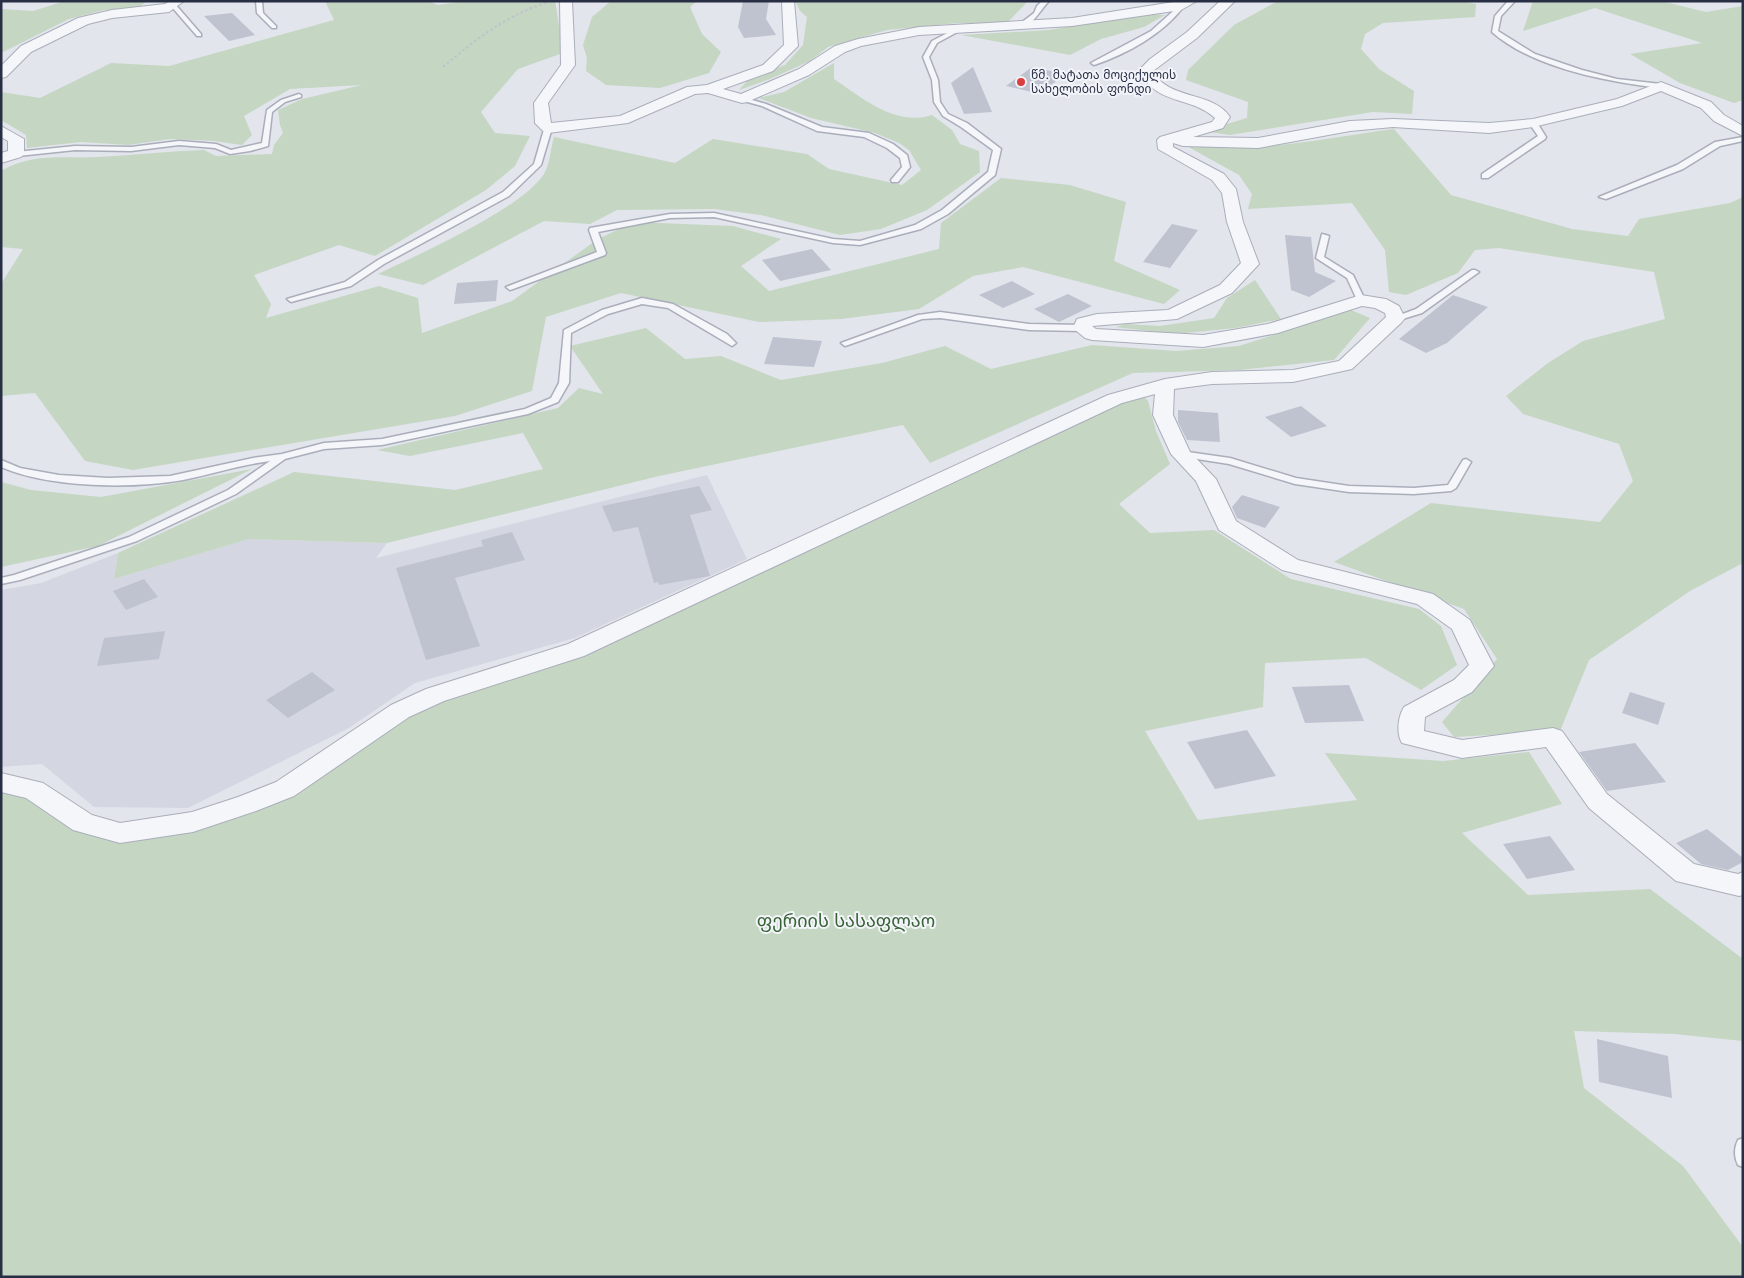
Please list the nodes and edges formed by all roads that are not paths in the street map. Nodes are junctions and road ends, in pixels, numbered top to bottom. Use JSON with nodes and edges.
{"nodes":[{"id":1,"x":259,"y":1,"type":"edge"},
{"id":2,"x":566,"y":1,"type":"edge"},
{"id":3,"x":788,"y":1,"type":"edge"},
{"id":4,"x":1046,"y":1,"type":"edge"},
{"id":5,"x":1229,"y":1,"type":"edge"},
{"id":6,"x":1512,"y":1,"type":"edge"},
{"id":7,"x":176,"y":3,"type":"edge"},
{"id":8,"x":1186,"y":4,"type":"edge"},
{"id":9,"x":274,"y":27,"type":"dead end"},
{"id":10,"x":1019,"y":27,"type":"junction"},
{"id":11,"x":959,"y":29,"type":"junction"},
{"id":12,"x":199,"y":35,"type":"dead end"},
{"id":13,"x":1094,"y":63,"type":"dead end"},
{"id":14,"x":1,"y":74,"type":"edge"},
{"id":15,"x":1661,"y":86,"type":"junction"},
{"id":16,"x":709,"y":89,"type":"junction"},
{"id":17,"x":299,"y":96,"type":"dead end"},
{"id":18,"x":742,"y":99,"type":"junction"},
{"id":19,"x":1533,"y":123,"type":"junction"},
{"id":20,"x":548,"y":128,"type":"junction"},
{"id":21,"x":1,"y":130,"type":"edge"},
{"id":22,"x":1743,"y":132,"type":"edge"},
{"id":23,"x":1743,"y":138,"type":"edge"},
{"id":24,"x":1165,"y":140,"type":"junction"},
{"id":25,"x":8,"y":156,"type":"edge"},
{"id":26,"x":1,"y":162,"type":"edge"},
{"id":27,"x":1485,"y":176,"type":"dead end"},
{"id":28,"x":896,"y":180,"type":"dead end"},
{"id":29,"x":1603,"y":196,"type":"dead end"},
{"id":30,"x":1324,"y":236,"type":"dead end"},
{"id":31,"x":1475,"y":272,"type":"dead end"},
{"id":32,"x":510,"y":287,"type":"dead end"},
{"id":33,"x":291,"y":300,"type":"dead end"},
{"id":34,"x":1361,"y":300,"type":"junction"},
{"id":35,"x":1396,"y":318,"type":"junction"},
{"id":36,"x":1082,"y":328,"type":"junction"},
{"id":37,"x":732,"y":343,"type":"dead end"},
{"id":38,"x":845,"y":343,"type":"dead end"},
{"id":39,"x":1165,"y":385,"type":"junction"},
{"id":40,"x":1181,"y":454,"type":"junction"},
{"id":41,"x":282,"y":457,"type":"junction"},
{"id":42,"x":1466,"y":462,"type":"dead end"},
{"id":43,"x":1,"y":463,"type":"edge"},
{"id":44,"x":1,"y":580,"type":"edge"},
{"id":45,"x":1,"y":782,"type":"edge"},
{"id":46,"x":1743,"y":883,"type":"edge"},
{"id":47,"x":1743,"y":1145,"type":"edge"},
{"id":48,"x":1743,"y":1160,"type":"edge"}],
"edges":[{"from":1,"to":9,"type":"lane"},
{"from":2,"to":20,"type":"street"},
{"from":3,"to":16,"type":"street"},
{"from":4,"to":10,"type":"lane"},
{"from":5,"to":24,"type":"street"},
{"from":6,"to":15,"type":"lane"},
{"from":7,"to":12,"type":"lane"},
{"from":7,"to":14,"type":"street"},
{"from":8,"to":10,"type":"street"},
{"from":8,"to":13,"type":"lane"},
{"from":10,"to":11,"type":"street"},
{"from":11,"to":18,"type":"street"},
{"from":11,"to":32,"type":"lane"},
{"from":15,"to":19,"type":"street"},
{"from":15,"to":22,"type":"street"},
{"from":16,"to":18,"type":"street"},
{"from":16,"to":20,"type":"street"},
{"from":17,"to":25,"type":"lane"},
{"from":18,"to":28,"type":"lane"},
{"from":19,"to":24,"type":"street"},
{"from":19,"to":27,"type":"lane"},
{"from":20,"to":33,"type":"lane"},
{"from":21,"to":25,"type":"street"},
{"from":23,"to":29,"type":"lane"},
{"from":24,"to":36,"type":"street"},
{"from":25,"to":26,"type":"lane"},
{"from":30,"to":34,"type":"lane"},
{"from":31,"to":35,"type":"lane"},
{"from":34,"to":35,"type":"street"},
{"from":34,"to":36,"type":"street"},
{"from":35,"to":39,"type":"street"},
{"from":36,"to":38,"type":"lane"},
{"from":37,"to":41,"type":"lane"},
{"from":39,"to":40,"type":"street"},
{"from":39,"to":45,"type":"street"},
{"from":40,"to":42,"type":"lane"},
{"from":40,"to":46,"type":"street"},
{"from":41,"to":43,"type":"lane"},
{"from":41,"to":44,"type":"lane"},
{"from":47,"to":48,"type":"lane"}]}
